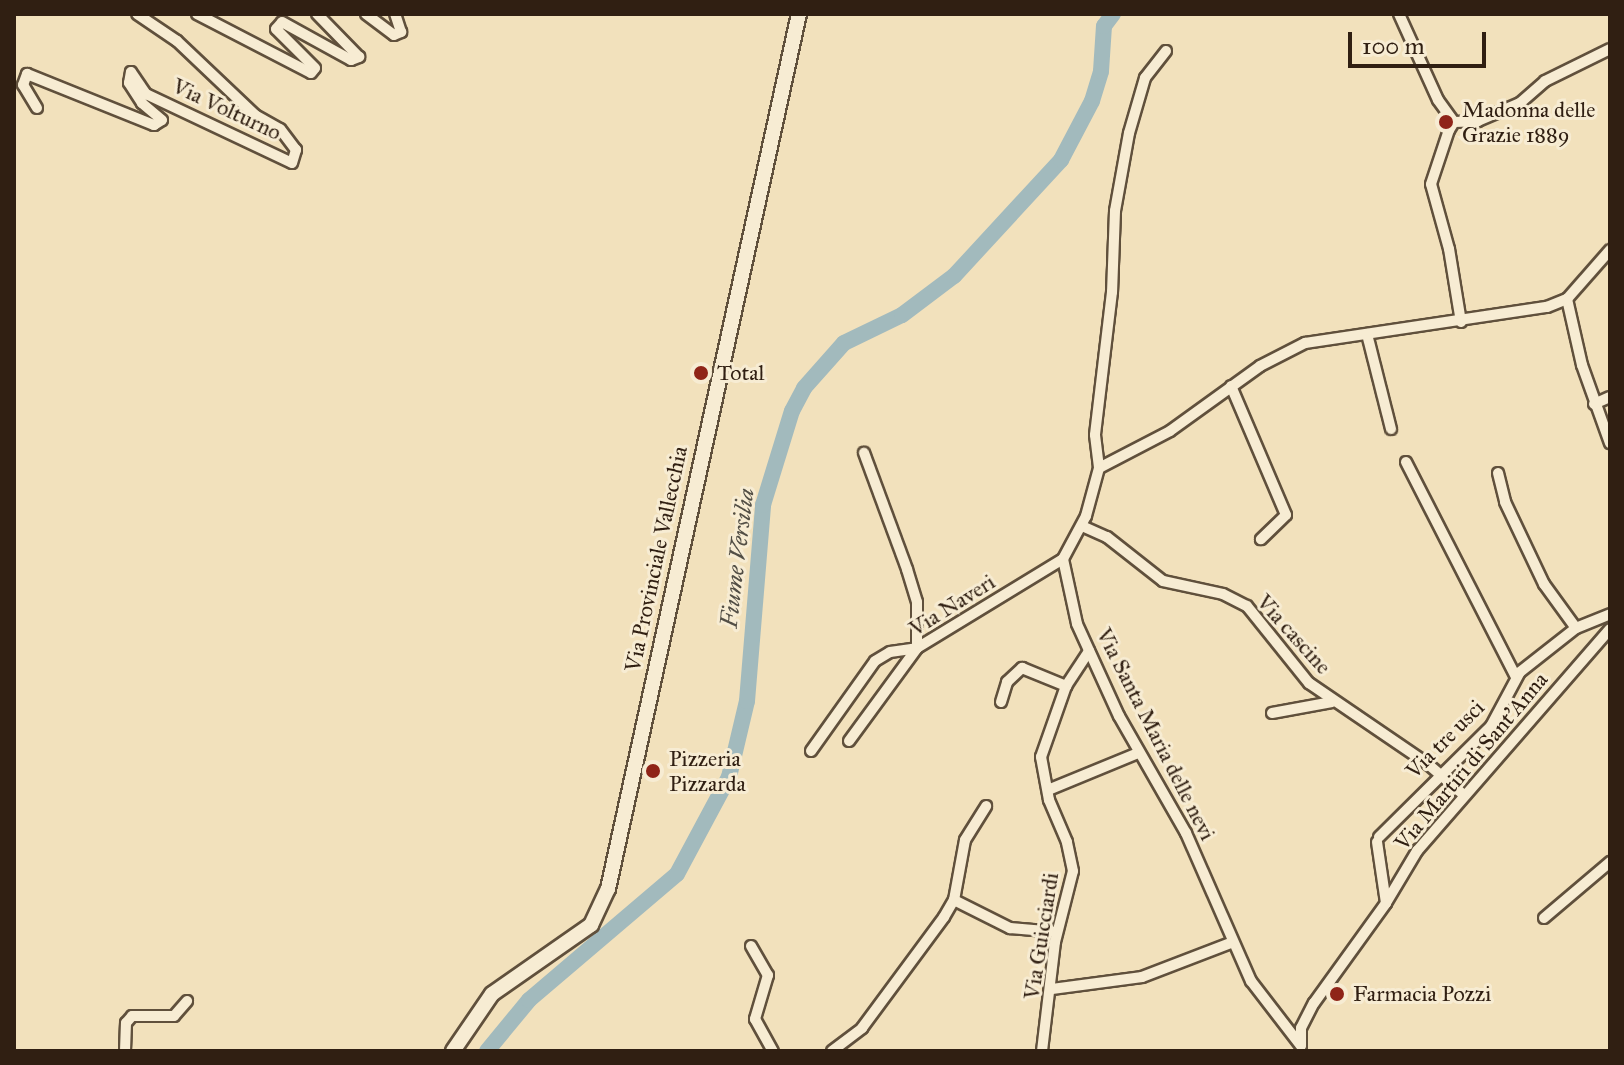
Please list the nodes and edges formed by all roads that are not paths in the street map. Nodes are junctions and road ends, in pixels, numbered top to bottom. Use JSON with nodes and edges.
{"nodes":[{"id":1,"x":137,"y":14,"type":"edge"},
{"id":2,"x":197,"y":14,"type":"edge"},
{"id":3,"x":317,"y":14,"type":"edge"},
{"id":4,"x":366,"y":14,"type":"edge"},
{"id":5,"x":395,"y":14,"type":"edge"},
{"id":6,"x":799,"y":14,"type":"edge"},
{"id":7,"x":1399,"y":14,"type":"edge"},
{"id":8,"x":1610,"y":49,"type":"edge"},
{"id":9,"x":1166,"y":51,"type":"dead end"},
{"id":10,"x":37,"y":108,"type":"dead end"},
{"id":11,"x":1454,"y":122,"type":"junction"},
{"id":12,"x":1610,"y":250,"type":"edge"},
{"id":13,"x":1567,"y":299,"type":"junction"},
{"id":14,"x":1461,"y":322,"type":"junction"},
{"id":15,"x":1367,"y":334,"type":"junction"},
{"id":16,"x":1231,"y":386,"type":"junction"},
{"id":17,"x":1610,"y":397,"type":"edge"},
{"id":18,"x":1594,"y":404,"type":"junction"},
{"id":19,"x":1391,"y":429,"type":"dead end"},
{"id":20,"x":1610,"y":443,"type":"edge"},
{"id":21,"x":864,"y":453,"type":"dead end"},
{"id":22,"x":1406,"y":462,"type":"dead end"},
{"id":23,"x":1099,"y":468,"type":"junction"},
{"id":24,"x":1498,"y":473,"type":"dead end"},
{"id":25,"x":1082,"y":526,"type":"junction"},
{"id":26,"x":1261,"y":539,"type":"dead end"},
{"id":27,"x":1063,"y":559,"type":"junction"},
{"id":28,"x":1610,"y":614,"type":"edge"},
{"id":29,"x":1576,"y":628,"type":"junction"},
{"id":30,"x":1610,"y":629,"type":"edge"},
{"id":31,"x":1606,"y":645,"type":"edge"},
{"id":32,"x":917,"y":648,"type":"junction"},
{"id":33,"x":1089,"y":651,"type":"junction"},
{"id":34,"x":1516,"y":677,"type":"junction"},
{"id":35,"x":1066,"y":686,"type":"junction"},
{"id":36,"x":1001,"y":702,"type":"dead end"},
{"id":37,"x":1332,"y":702,"type":"junction"},
{"id":38,"x":1272,"y":713,"type":"dead end"},
{"id":39,"x":849,"y":741,"type":"dead end"},
{"id":40,"x":811,"y":751,"type":"dead end"},
{"id":41,"x":1138,"y":753,"type":"junction"},
{"id":42,"x":1440,"y":774,"type":"junction"},
{"id":43,"x":1048,"y":790,"type":"junction"},
{"id":44,"x":1464,"y":795,"type":"junction"},
{"id":45,"x":986,"y":806,"type":"dead end"},
{"id":46,"x":1610,"y":862,"type":"edge"},
{"id":47,"x":954,"y":900,"type":"junction"},
{"id":48,"x":1386,"y":903,"type":"junction"},
{"id":49,"x":1544,"y":918,"type":"dead end"},
{"id":50,"x":1057,"y":932,"type":"junction"},
{"id":51,"x":1233,"y":942,"type":"junction"},
{"id":52,"x":751,"y":946,"type":"dead end"},
{"id":53,"x":1052,"y":989,"type":"junction"},
{"id":54,"x":187,"y":1001,"type":"dead end"},
{"id":55,"x":1301,"y":1048,"type":"edge"},
{"id":56,"x":125,"y":1051,"type":"edge"},
{"id":57,"x":453,"y":1051,"type":"edge"},
{"id":58,"x":773,"y":1051,"type":"edge"},
{"id":59,"x":832,"y":1051,"type":"edge"},
{"id":60,"x":1042,"y":1051,"type":"edge"}],
"edges":[{"from":1,"to":10,"type":"street","name":"Via Volturno"},
{"from":2,"to":3,"type":"street"},
{"from":4,"to":5,"type":"street"},
{"from":6,"to":57,"type":"main road","name":"Via Provinciale Vallecchia"},
{"from":7,"to":11,"type":"street"},
{"from":8,"to":11,"type":"street"},
{"from":9,"to":23,"type":"street"},
{"from":11,"to":14,"type":"street"},
{"from":12,"to":13,"type":"street"},
{"from":13,"to":14,"type":"street"},
{"from":13,"to":18,"type":"street"},
{"from":14,"to":15,"type":"street"},
{"from":15,"to":16,"type":"street"},
{"from":15,"to":19,"type":"street"},
{"from":16,"to":23,"type":"street"},
{"from":16,"to":26,"type":"street"},
{"from":17,"to":18,"type":"street"},
{"from":18,"to":20,"type":"street"},
{"from":21,"to":32,"type":"street"},
{"from":22,"to":34,"type":"street"},
{"from":23,"to":25,"type":"street"},
{"from":24,"to":29,"type":"street"},
{"from":25,"to":27,"type":"street"},
{"from":25,"to":37,"type":"street","name":"Via cascine"},
{"from":27,"to":32,"type":"street","name":"Via Naveri"},
{"from":27,"to":33,"type":"street","name":"Via Santa Maria delle nevi"},
{"from":28,"to":29,"type":"street","name":"Via tre usci"},
{"from":29,"to":34,"type":"street","name":"Via tre usci"},
{"from":30,"to":31,"type":"street","name":"Via Martiri di Sant'Anna"},
{"from":31,"to":44,"type":"street","name":"Via Martiri di Sant'Anna"},
{"from":32,"to":39,"type":"street","name":"Via Naveri"},
{"from":32,"to":40,"type":"street"},
{"from":33,"to":35,"type":"street","name":"Via Guicciardi"},
{"from":33,"to":41,"type":"street","name":"Via Santa Maria delle nevi"},
{"from":34,"to":42,"type":"street","name":"Via tre usci"},
{"from":35,"to":36,"type":"street"},
{"from":35,"to":43,"type":"street","name":"Via Guicciardi"},
{"from":37,"to":38,"type":"street"},
{"from":37,"to":42,"type":"street","name":"Via cascine"},
{"from":41,"to":43,"type":"street"},
{"from":41,"to":51,"type":"street","name":"Via Santa Maria delle nevi"},
{"from":42,"to":44,"type":"street","name":"Via cascine"},
{"from":42,"to":48,"type":"street","name":"Via tre usci"},
{"from":43,"to":50,"type":"street","name":"Via Guicciardi"},
{"from":44,"to":48,"type":"street","name":"Via Martiri di Sant'Anna"},
{"from":45,"to":47,"type":"street"},
{"from":46,"to":49,"type":"street"},
{"from":47,"to":50,"type":"street"},
{"from":47,"to":59,"type":"street"},
{"from":48,"to":55,"type":"street","name":"Via Martiri di Sant'Anna"},
{"from":50,"to":53,"type":"street","name":"Via Guicciardi"},
{"from":51,"to":53,"type":"street"},
{"from":51,"to":55,"type":"street","name":"Via Santa Maria delle nevi"},
{"from":52,"to":58,"type":"street"},
{"from":53,"to":60,"type":"street","name":"Via Guicciardi"},
{"from":54,"to":56,"type":"street"}]}
